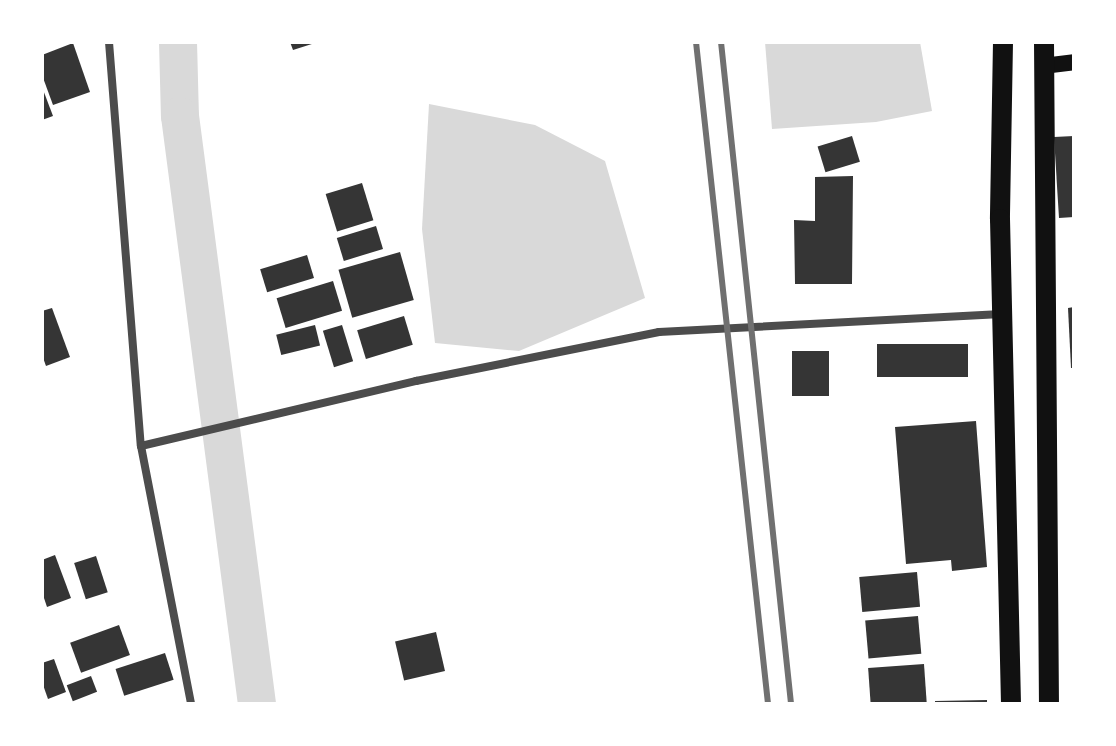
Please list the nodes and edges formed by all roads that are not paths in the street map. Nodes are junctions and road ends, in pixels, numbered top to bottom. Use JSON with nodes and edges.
{"nodes":[{"id":1,"x":109,"y":42,"type":"edge"},
{"id":2,"x":1003,"y":42,"type":"edge"},
{"id":3,"x":1044,"y":42,"type":"edge"},
{"id":4,"x":1074,"y":62,"type":"edge"},
{"id":5,"x":1043,"y":66,"type":"junction"},
{"id":6,"x":1002,"y":314,"type":"junction"},
{"id":7,"x":141,"y":446,"type":"junction"},
{"id":8,"x":191,"y":704,"type":"edge"},
{"id":9,"x":1011,"y":704,"type":"edge"},
{"id":10,"x":1049,"y":704,"type":"edge"}],
"edges":[{"from":1,"to":7,"type":"street"},
{"from":2,"to":6,"type":"main road"},
{"from":3,"to":5,"type":"main road"},
{"from":4,"to":5,"type":"main road"},
{"from":5,"to":10,"type":"main road"},
{"from":6,"to":7,"type":"street"},
{"from":6,"to":9,"type":"main road"},
{"from":7,"to":8,"type":"street"}]}
